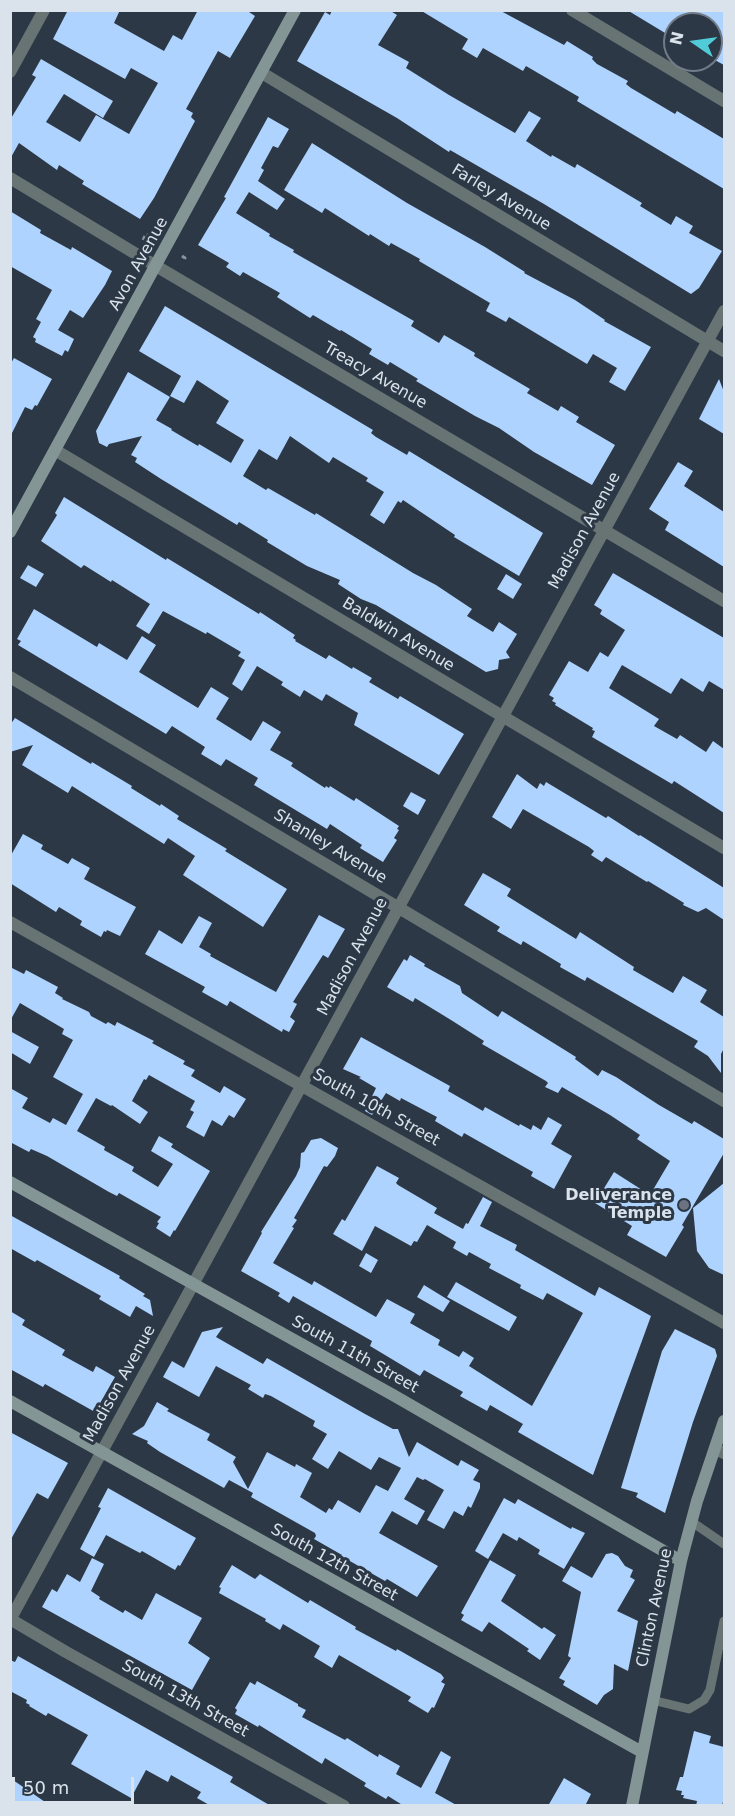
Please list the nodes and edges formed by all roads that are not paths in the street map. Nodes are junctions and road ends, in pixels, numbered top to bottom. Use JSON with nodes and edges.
{"nodes":[{"id":1,"x":44,"y":10,"type":"edge"},
{"id":2,"x":295,"y":10,"type":"edge"},
{"id":3,"x":572,"y":10,"type":"edge"},
{"id":4,"x":10,"y":72,"type":"edge"},
{"id":5,"x":261,"y":73,"type":"junction"},
{"id":6,"x":724,"y":101,"type":"edge"},
{"id":7,"x":10,"y":178,"type":"edge"},
{"id":8,"x":156,"y":266,"type":"junction"},
{"id":9,"x":724,"y":311,"type":"edge"},
{"id":10,"x":708,"y":341,"type":"junction"},
{"id":11,"x":724,"y":351,"type":"edge"},
{"id":12,"x":55,"y":450,"type":"junction"},
{"id":13,"x":605,"y":530,"type":"junction"},
{"id":14,"x":10,"y":532,"type":"edge"},
{"id":15,"x":724,"y":601,"type":"edge"},
{"id":16,"x":10,"y":677,"type":"edge"},
{"id":17,"x":503,"y":716,"type":"junction"},
{"id":18,"x":724,"y":848,"type":"edge"},
{"id":19,"x":399,"y":906,"type":"junction"},
{"id":20,"x":10,"y":922,"type":"edge"},
{"id":21,"x":302,"y":1085,"type":"junction"},
{"id":22,"x":724,"y":1101,"type":"edge"},
{"id":23,"x":10,"y":1182,"type":"edge"},
{"id":24,"x":193,"y":1284,"type":"junction"},
{"id":25,"x":724,"y":1323,"type":"edge"},
{"id":26,"x":10,"y":1401,"type":"edge"},
{"id":27,"x":724,"y":1421,"type":"edge"},
{"id":28,"x":102,"y":1451,"type":"junction"},
{"id":29,"x":720,"y":1451,"type":"edge"},
{"id":30,"x":692,"y":1522,"type":"junction"},
{"id":31,"x":724,"y":1544,"type":"edge"},
{"id":32,"x":681,"y":1560,"type":"junction"},
{"id":33,"x":11,"y":1619,"type":"edge"},
{"id":34,"x":724,"y":1621,"type":"edge"},
{"id":35,"x":652,"y":1700,"type":"junction"},
{"id":36,"x":642,"y":1752,"type":"junction"},
{"id":37,"x":344,"y":1806,"type":"edge"},
{"id":38,"x":632,"y":1806,"type":"edge"}],
"edges":[{"from":1,"to":4,"type":"street"},
{"from":2,"to":5,"type":"street","name":"Avon Avenue"},
{"from":3,"to":6,"type":"street"},
{"from":5,"to":8,"type":"street","name":"Avon Avenue"},
{"from":5,"to":10,"type":"street","name":"Farley Avenue"},
{"from":7,"to":8,"type":"street","name":"Treacy Avenue"},
{"from":8,"to":12,"type":"street","name":"Avon Avenue"},
{"from":8,"to":13,"type":"street","name":"Treacy Avenue"},
{"from":9,"to":10,"type":"street","name":"Madison Avenue"},
{"from":10,"to":11,"type":"street","name":"Farley Avenue"},
{"from":10,"to":13,"type":"street","name":"Madison Avenue"},
{"from":12,"to":14,"type":"street","name":"Avon Avenue"},
{"from":12,"to":17,"type":"street","name":"Baldwin Avenue"},
{"from":13,"to":15,"type":"street","name":"Treacy Avenue"},
{"from":13,"to":17,"type":"street","name":"Madison Avenue"},
{"from":16,"to":19,"type":"street","name":"Shanley Avenue"},
{"from":17,"to":18,"type":"street","name":"Baldwin Avenue"},
{"from":17,"to":19,"type":"street","name":"Madison Avenue"},
{"from":19,"to":21,"type":"street","name":"Madison Avenue"},
{"from":19,"to":22,"type":"street","name":"Shanley Avenue"},
{"from":20,"to":21,"type":"street","name":"South 10th Street"},
{"from":21,"to":24,"type":"street","name":"Madison Avenue"},
{"from":21,"to":25,"type":"street","name":"South 10th Street"},
{"from":23,"to":24,"type":"street","name":"South 11th Street"},
{"from":24,"to":28,"type":"street","name":"Madison Avenue"},
{"from":24,"to":32,"type":"street","name":"South 11th Street"},
{"from":26,"to":28,"type":"street","name":"South 12th Street"},
{"from":27,"to":29,"type":"street","name":"Clinton Avenue"},
{"from":28,"to":33,"type":"street","name":"Madison Avenue"},
{"from":28,"to":36,"type":"street","name":"South 12th Street"},
{"from":29,"to":30,"type":"street","name":"Clinton Avenue"},
{"from":30,"to":31,"type":"lane"},
{"from":30,"to":32,"type":"street","name":"Clinton Avenue"},
{"from":32,"to":35,"type":"street","name":"Clinton Avenue"},
{"from":33,"to":37,"type":"street","name":"South 13th Street"},
{"from":34,"to":35,"type":"lane"},
{"from":35,"to":36,"type":"street","name":"Clinton Avenue"},
{"from":36,"to":38,"type":"street","name":"Clinton Avenue"}]}
